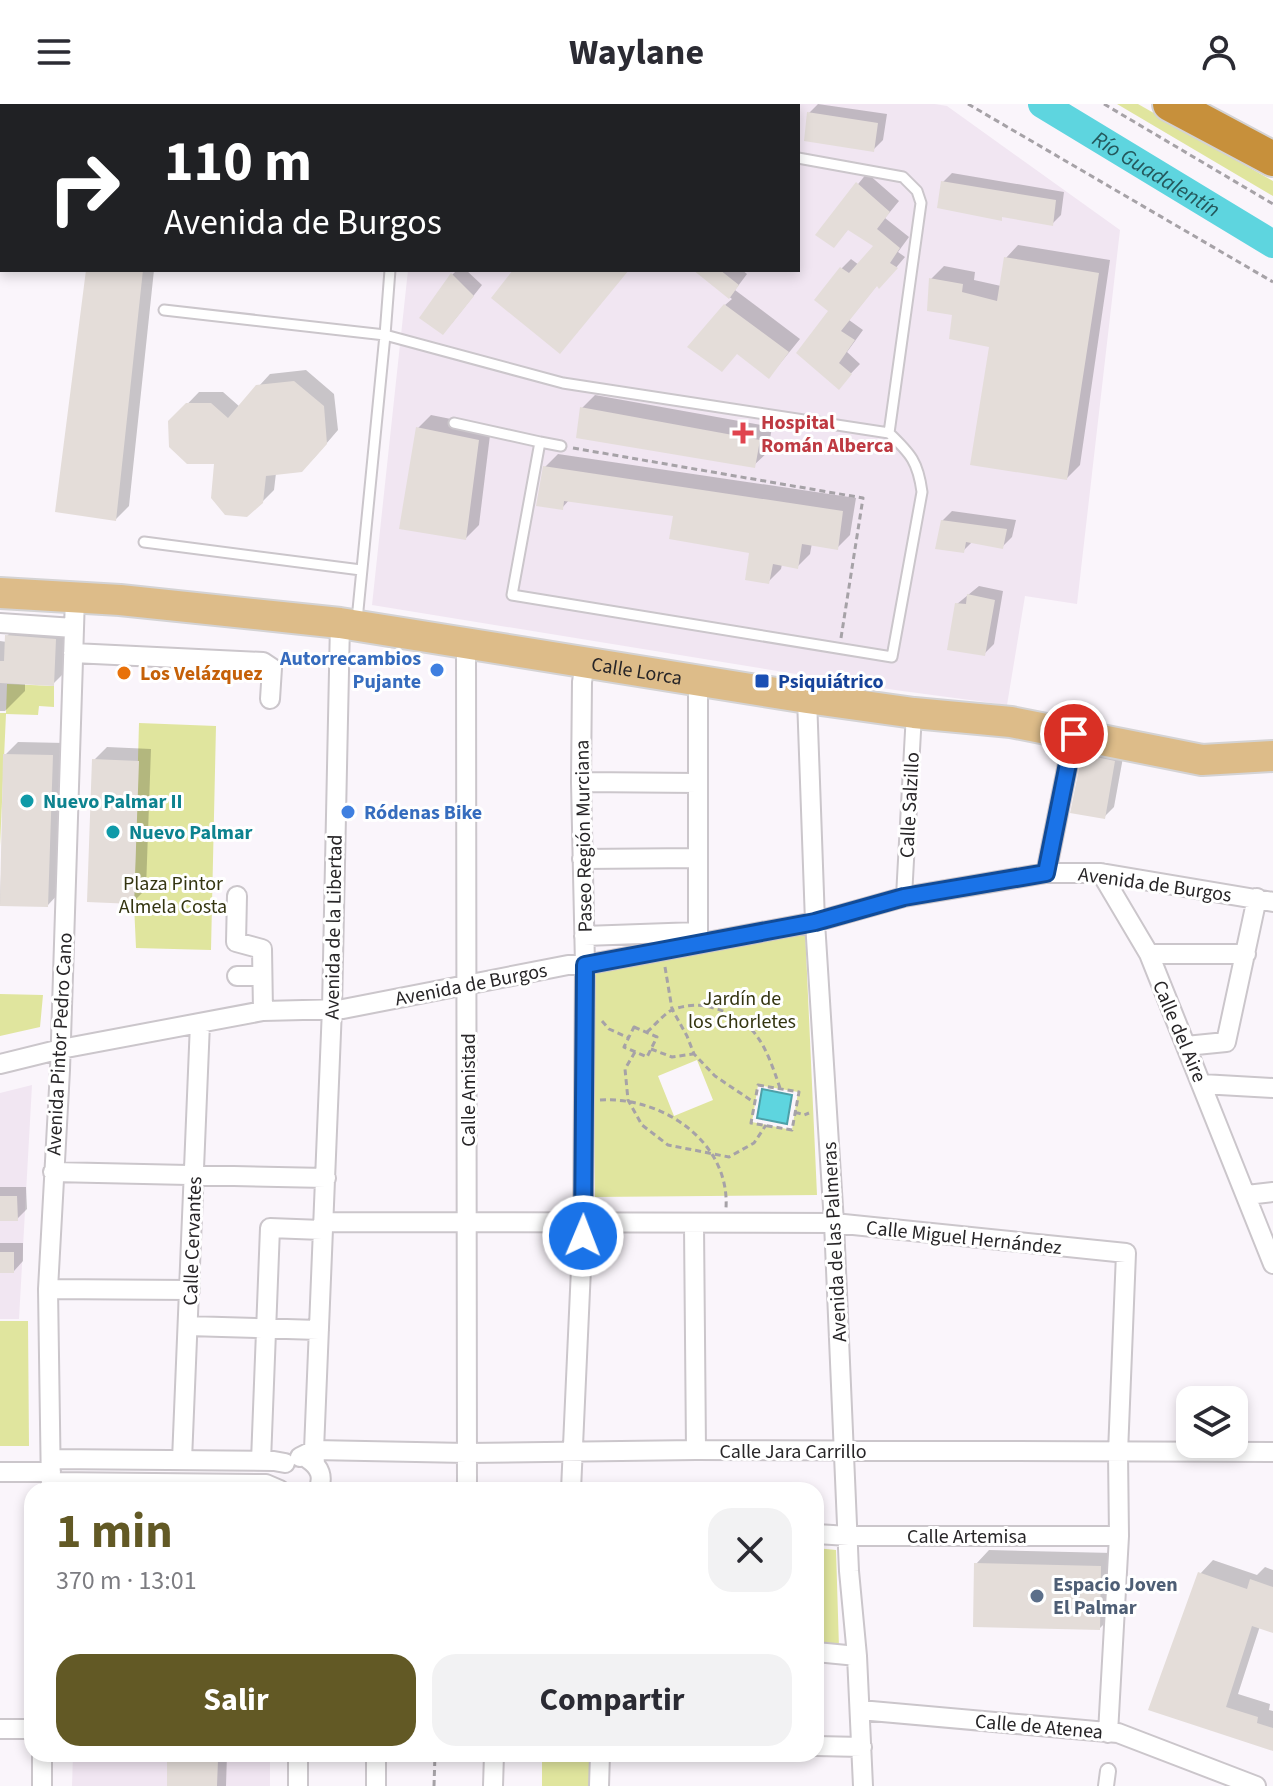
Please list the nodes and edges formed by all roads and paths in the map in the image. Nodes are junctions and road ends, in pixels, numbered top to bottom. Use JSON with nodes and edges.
{"nodes":[{"id":1,"x":968,"y":104,"type":"edge"},
{"id":2,"x":1104,"y":104,"type":"edge"},
{"id":3,"x":1170,"y":104,"type":"edge"},
{"id":4,"x":1217,"y":104,"type":"edge"},
{"id":5,"x":1273,"y":134,"type":"edge"},
{"id":6,"x":800,"y":158,"type":"edge"},
{"id":7,"x":1273,"y":159,"type":"edge"},
{"id":8,"x":1273,"y":204,"type":"edge"},
{"id":9,"x":390,"y":272,"type":"edge"},
{"id":10,"x":1273,"y":282,"type":"edge"},
{"id":11,"x":164,"y":310,"type":"dead end"},
{"id":12,"x":385,"y":335,"type":"junction"},
{"id":13,"x":454,"y":423,"type":"dead end"},
{"id":14,"x":889,"y":433,"type":"junction"},
{"id":15,"x":540,"y":442,"type":"junction"},
{"id":16,"x":561,"y":446,"type":"joint"},
{"id":17,"x":144,"y":542,"type":"dead end"},
{"id":18,"x":361,"y":570,"type":"junction"},
{"id":19,"x":0,"y":593,"type":"edge"},
{"id":20,"x":75,"y":597,"type":"junction"},
{"id":21,"x":0,"y":623,"type":"edge"},
{"id":22,"x":348,"y":625,"type":"junction"},
{"id":23,"x":74,"y":628,"type":"junction"},
{"id":24,"x":466,"y":642,"type":"junction"},
{"id":25,"x":840,"y":648,"type":"junction"},
{"id":26,"x":73,"y":653,"type":"junction"},
{"id":27,"x":585,"y":663,"type":"junction"},
{"id":28,"x":698,"y":681,"type":"junction"},
{"id":29,"x":807,"y":698,"type":"junction"},
{"id":30,"x":270,"y":699,"type":"dead end"},
{"id":31,"x":914,"y":713,"type":"junction"},
{"id":32,"x":1074,"y":734,"type":"junction"},
{"id":33,"x":1273,"y":756,"type":"edge"},
{"id":34,"x":581,"y":782,"type":"junction"},
{"id":35,"x":698,"y":783,"type":"junction"},
{"id":36,"x":697,"y":858,"type":"junction"},
{"id":37,"x":582,"y":859,"type":"junction"},
{"id":38,"x":1046,"y":873,"type":"junction"},
{"id":39,"x":1101,"y":873,"type":"junction"},
{"id":40,"x":237,"y":896,"type":"dead end"},
{"id":41,"x":904,"y":897,"type":"junction"},
{"id":42,"x":1265,"y":900,"type":"edge"},
{"id":43,"x":815,"y":922,"type":"junction"},
{"id":44,"x":1253,"y":922,"type":"junction"},
{"id":45,"x":1273,"y":926,"type":"edge"},
{"id":46,"x":584,"y":936,"type":"junction"},
{"id":47,"x":697,"y":938,"type":"junction"},
{"id":48,"x":663,"y":949,"type":"junction"},
{"id":49,"x":1149,"y":954,"type":"junction"},
{"id":50,"x":1246,"y":954,"type":"junction"},
{"id":51,"x":585,"y":965,"type":"junction"},
{"id":52,"x":237,"y":976,"type":"dead end"},
{"id":53,"x":262,"y":976,"type":"junction"},
{"id":54,"x":468,"y":986,"type":"junction"},
{"id":55,"x":332,"y":1008,"type":"junction"},
{"id":56,"x":672,"y":1009,"type":"junction"},
{"id":57,"x":263,"y":1011,"type":"junction"},
{"id":58,"x":594,"y":1015,"type":"dead end"},
{"id":59,"x":200,"y":1023,"type":"junction"},
{"id":60,"x":647,"y":1032,"type":"junction"},
{"id":61,"x":629,"y":1038,"type":"junction"},
{"id":62,"x":1186,"y":1046,"type":"junction"},
{"id":63,"x":61,"y":1049,"type":"junction"},
{"id":64,"x":651,"y":1049,"type":"junction"},
{"id":65,"x":635,"y":1052,"type":"junction"},
{"id":66,"x":694,"y":1054,"type":"junction"},
{"id":67,"x":0,"y":1064,"type":"edge"},
{"id":68,"x":1202,"y":1084,"type":"junction"},
{"id":69,"x":780,"y":1088,"type":"junction"},
{"id":70,"x":1273,"y":1088,"type":"edge"},
{"id":71,"x":584,"y":1100,"type":"junction"},
{"id":72,"x":628,"y":1100,"type":"junction"},
{"id":73,"x":755,"y":1103,"type":"junction"},
{"id":74,"x":813,"y":1111,"type":"dead end"},
{"id":75,"x":795,"y":1112,"type":"junction"},
{"id":76,"x":766,"y":1125,"type":"junction"},
{"id":77,"x":710,"y":1152,"type":"junction"},
{"id":78,"x":53,"y":1172,"type":"junction"},
{"id":79,"x":194,"y":1177,"type":"junction"},
{"id":80,"x":326,"y":1178,"type":"junction"},
{"id":81,"x":1273,"y":1192,"type":"edge"},
{"id":82,"x":1247,"y":1195,"type":"junction"},
{"id":83,"x":834,"y":1223,"type":"junction"},
{"id":84,"x":468,"y":1224,"type":"junction"},
{"id":85,"x":583,"y":1224,"type":"junction"},
{"id":86,"x":694,"y":1225,"type":"junction"},
{"id":87,"x":726,"y":1225,"type":"junction"},
{"id":88,"x":323,"y":1226,"type":"junction"},
{"id":89,"x":1273,"y":1264,"type":"edge"},
{"id":90,"x":48,"y":1289,"type":"junction"},
{"id":91,"x":190,"y":1290,"type":"junction"},
{"id":92,"x":188,"y":1326,"type":"junction"},
{"id":93,"x":267,"y":1328,"type":"junction"},
{"id":94,"x":319,"y":1330,"type":"junction"},
{"id":95,"x":696,"y":1450,"type":"junction"},
{"id":96,"x":574,"y":1451,"type":"junction"},
{"id":97,"x":845,"y":1451,"type":"junction"},
{"id":98,"x":1273,"y":1452,"type":"edge"},
{"id":99,"x":467,"y":1453,"type":"junction"},
{"id":100,"x":1118,"y":1453,"type":"junction"},
{"id":101,"x":304,"y":1459,"type":"junction"},
{"id":102,"x":182,"y":1460,"type":"junction"},
{"id":103,"x":261,"y":1461,"type":"junction"},
{"id":104,"x":0,"y":1472,"type":"edge"},
{"id":105,"x":51,"y":1476,"type":"edge"},
{"id":106,"x":212,"y":1482,"type":"edge"},
{"id":107,"x":279,"y":1482,"type":"edge"},
{"id":108,"x":320,"y":1482,"type":"edge"},
{"id":109,"x":467,"y":1482,"type":"edge"},
{"id":110,"x":572,"y":1482,"type":"edge"},
{"id":111,"x":824,"y":1534,"type":"edge"},
{"id":112,"x":849,"y":1536,"type":"junction"},
{"id":113,"x":1119,"y":1536,"type":"junction"},
{"id":114,"x":824,"y":1653,"type":"edge"},
{"id":115,"x":857,"y":1656,"type":"junction"},
{"id":116,"x":860,"y":1710,"type":"junction"},
{"id":117,"x":0,"y":1729,"type":"edge"},
{"id":118,"x":24,"y":1729,"type":"edge"},
{"id":119,"x":1108,"y":1733,"type":"junction"},
{"id":120,"x":824,"y":1746,"type":"edge"},
{"id":121,"x":862,"y":1747,"type":"junction"},
{"id":122,"x":42,"y":1762,"type":"edge"},
{"id":123,"x":298,"y":1762,"type":"edge"},
{"id":124,"x":376,"y":1762,"type":"edge"},
{"id":125,"x":435,"y":1762,"type":"edge"},
{"id":126,"x":494,"y":1762,"type":"edge"},
{"id":127,"x":600,"y":1762,"type":"edge"},
{"id":128,"x":42,"y":1786,"type":"edge"},
{"id":129,"x":298,"y":1786,"type":"edge"},
{"id":130,"x":376,"y":1786,"type":"edge"},
{"id":131,"x":434,"y":1786,"type":"edge"},
{"id":132,"x":493,"y":1786,"type":"edge"},
{"id":133,"x":599,"y":1786,"type":"edge"},
{"id":134,"x":863,"y":1786,"type":"edge"},
{"id":135,"x":1256,"y":1786,"type":"edge"}],
"edges":[{"from":1,"to":10,"type":"path"},
{"from":2,"to":8,"type":"path"},
{"from":3,"to":7,"type":"highway"},
{"from":4,"to":5,"type":"highway"},
{"from":6,"to":14,"type":"lane"},
{"from":9,"to":12,"type":"lane"},
{"from":11,"to":12,"type":"lane"},
{"from":12,"to":14,"type":"lane"},
{"from":12,"to":18,"type":"lane"},
{"from":13,"to":15,"type":"lane"},
{"from":14,"to":25,"type":"lane"},
{"from":15,"to":16,"type":"lane"},
{"from":15,"to":25,"type":"lane"},
{"from":16,"to":25,"type":"path"},
{"from":17,"to":18,"type":"lane"},
{"from":18,"to":22,"type":"lane"},
{"from":19,"to":20,"type":"main road","name":"Calle Lorca"},
{"from":20,"to":22,"type":"main road","name":"Calle Lorca"},
{"from":20,"to":23,"type":"street","name":"Avenida Pintor Pedro Cano"},
{"from":21,"to":23,"type":"street"},
{"from":22,"to":24,"type":"main road","name":"Calle Lorca"},
{"from":22,"to":55,"type":"street","name":"Avenida de la Libertad"},
{"from":23,"to":26,"type":"street","name":"Avenida Pintor Pedro Cano"},
{"from":24,"to":27,"type":"main road","name":"Calle Lorca"},
{"from":24,"to":54,"type":"street","name":"Calle Amistad"},
{"from":26,"to":30,"type":"street"},
{"from":26,"to":63,"type":"street","name":"Avenida Pintor Pedro Cano"},
{"from":27,"to":28,"type":"main road","name":"Calle Lorca"},
{"from":27,"to":34,"type":"street","name":"Paseo Región Murciana"},
{"from":28,"to":29,"type":"main road","name":"Calle Lorca"},
{"from":28,"to":35,"type":"street"},
{"from":29,"to":31,"type":"main road","name":"Calle Lorca"},
{"from":29,"to":43,"type":"street","name":"Avenida de las Palmeras"},
{"from":31,"to":32,"type":"main road","name":"Calle Lorca"},
{"from":31,"to":41,"type":"street","name":"Calle Salzillo"},
{"from":32,"to":33,"type":"main road","name":"Calle Lorca"},
{"from":32,"to":38,"type":"street"},
{"from":34,"to":35,"type":"street"},
{"from":34,"to":37,"type":"street","name":"Paseo Región Murciana"},
{"from":35,"to":36,"type":"street"},
{"from":36,"to":37,"type":"street"},
{"from":36,"to":47,"type":"street"},
{"from":37,"to":46,"type":"street","name":"Paseo Región Murciana"},
{"from":38,"to":39,"type":"street","name":"Avenida de Burgos"},
{"from":38,"to":41,"type":"street","name":"Avenida de Burgos"},
{"from":39,"to":42,"type":"street","name":"Avenida de Burgos"},
{"from":39,"to":49,"type":"street","name":"Calle del Aire"},
{"from":40,"to":53,"type":"street"},
{"from":41,"to":43,"type":"street","name":"Avenida de Burgos"},
{"from":42,"to":44,"type":"street"},
{"from":43,"to":47,"type":"street","name":"Avenida de Burgos"},
{"from":43,"to":83,"type":"street","name":"Avenida de las Palmeras"},
{"from":44,"to":45,"type":"street"},
{"from":44,"to":50,"type":"street"},
{"from":46,"to":47,"type":"street"},
{"from":46,"to":51,"type":"street","name":"Paseo Región Murciana"},
{"from":47,"to":48,"type":"street","name":"Avenida de Burgos"},
{"from":48,"to":51,"type":"street","name":"Avenida de Burgos"},
{"from":48,"to":56,"type":"path"},
{"from":49,"to":50,"type":"street"},
{"from":49,"to":62,"type":"street","name":"Calle del Aire"},
{"from":50,"to":62,"type":"street"},
{"from":51,"to":54,"type":"street","name":"Avenida de Burgos"},
{"from":51,"to":71,"type":"street","name":"Paseo Región Murciana"},
{"from":52,"to":53,"type":"street"},
{"from":53,"to":57,"type":"street"},
{"from":54,"to":55,"type":"street","name":"Avenida de Burgos"},
{"from":54,"to":84,"type":"street","name":"Calle Amistad"},
{"from":55,"to":57,"type":"street","name":"Avenida de Burgos"},
{"from":55,"to":80,"type":"street","name":"Avenida de la Libertad"},
{"from":56,"to":60,"type":"path"},
{"from":56,"to":66,"type":"path"},
{"from":56,"to":69,"type":"path"},
{"from":57,"to":59,"type":"street","name":"Avenida de Burgos"},
{"from":58,"to":61,"type":"path"},
{"from":59,"to":63,"type":"street","name":"Avenida de Burgos"},
{"from":59,"to":79,"type":"street","name":"Calle Cervantes"},
{"from":60,"to":61,"type":"path"},
{"from":60,"to":64,"type":"path"},
{"from":61,"to":65,"type":"path"},
{"from":62,"to":68,"type":"street","name":"Calle del Aire"},
{"from":63,"to":67,"type":"street","name":"Avenida de Burgos"},
{"from":63,"to":78,"type":"street","name":"Avenida Pintor Pedro Cano"},
{"from":64,"to":65,"type":"path"},
{"from":64,"to":66,"type":"path"},
{"from":65,"to":72,"type":"path"},
{"from":66,"to":73,"type":"path"},
{"from":68,"to":70,"type":"street"},
{"from":68,"to":82,"type":"street","name":"Calle del Aire"},
{"from":69,"to":73,"type":"path"},
{"from":69,"to":75,"type":"path"},
{"from":71,"to":72,"type":"path"},
{"from":71,"to":85,"type":"street","name":"Paseo Región Murciana"},
{"from":72,"to":77,"type":"path"},
{"from":72,"to":77,"type":"path"},
{"from":73,"to":76,"type":"path"},
{"from":74,"to":75,"type":"path"},
{"from":75,"to":76,"type":"path"},
{"from":76,"to":77,"type":"path"},
{"from":77,"to":87,"type":"path"},
{"from":78,"to":79,"type":"street"},
{"from":78,"to":90,"type":"street","name":"Avenida Pintor Pedro Cano"},
{"from":79,"to":80,"type":"street"},
{"from":79,"to":91,"type":"street","name":"Calle Cervantes"},
{"from":80,"to":88,"type":"street","name":"Avenida de la Libertad"},
{"from":81,"to":82,"type":"street"},
{"from":82,"to":89,"type":"street","name":"Calle del Aire"},
{"from":83,"to":87,"type":"street","name":"Calle Miguel Hernández"},
{"from":83,"to":97,"type":"street","name":"Avenida de las Palmeras"},
{"from":83,"to":100,"type":"street","name":"Calle Miguel Hernández"},
{"from":84,"to":85,"type":"street","name":"Calle Miguel Hernández"},
{"from":84,"to":88,"type":"street","name":"Calle Miguel Hernández"},
{"from":84,"to":99,"type":"street","name":"Calle Amistad"},
{"from":85,"to":86,"type":"street","name":"Calle Miguel Hernández"},
{"from":85,"to":96,"type":"street","name":"Paseo Región Murciana"},
{"from":86,"to":87,"type":"street","name":"Calle Miguel Hernández"},
{"from":86,"to":95,"type":"street"},
{"from":88,"to":93,"type":"street"},
{"from":88,"to":94,"type":"street","name":"Avenida de la Libertad"},
{"from":90,"to":91,"type":"street"},
{"from":90,"to":105,"type":"street","name":"Avenida Pintor Pedro Cano"},
{"from":91,"to":92,"type":"street","name":"Calle Cervantes"},
{"from":92,"to":93,"type":"street"},
{"from":92,"to":102,"type":"street","name":"Calle Cervantes"},
{"from":93,"to":94,"type":"street"},
{"from":93,"to":103,"type":"street"},
{"from":94,"to":101,"type":"street","name":"Avenida de la Libertad"},
{"from":95,"to":96,"type":"street","name":"Calle Jara Carrillo"},
{"from":95,"to":97,"type":"street","name":"Calle Jara Carrillo"},
{"from":96,"to":99,"type":"street","name":"Calle Jara Carrillo"},
{"from":96,"to":110,"type":"street","name":"Paseo Región Murciana"},
{"from":97,"to":100,"type":"street","name":"Calle Jara Carrillo"},
{"from":97,"to":112,"type":"street","name":"Avenida de las Palmeras"},
{"from":98,"to":100,"type":"street","name":"Calle Jara Carrillo"},
{"from":99,"to":101,"type":"street","name":"Calle Jara Carrillo"},
{"from":99,"to":109,"type":"street","name":"Calle Amistad"},
{"from":100,"to":113,"type":"street"},
{"from":101,"to":103,"type":"street","name":"Calle Jara Carrillo"},
{"from":101,"to":107,"type":"street"},
{"from":101,"to":108,"type":"street"},
{"from":102,"to":103,"type":"street","name":"Calle Jara Carrillo"},
{"from":102,"to":105,"type":"street","name":"Calle Jara Carrillo"},
{"from":104,"to":105,"type":"street"},
{"from":105,"to":106,"type":"street"},
{"from":111,"to":112,"type":"street","name":"Calle Artemisa"},
{"from":112,"to":113,"type":"street","name":"Calle Artemisa"},
{"from":112,"to":115,"type":"street","name":"Avenida de las Palmeras"},
{"from":113,"to":119,"type":"street"},
{"from":114,"to":115,"type":"street"},
{"from":115,"to":116,"type":"street","name":"Avenida de las Palmeras"},
{"from":116,"to":119,"type":"street","name":"Calle de Atenea"},
{"from":116,"to":121,"type":"street","name":"Avenida de las Palmeras"},
{"from":117,"to":118,"type":"street"},
{"from":119,"to":135,"type":"street","name":"Calle de Atenea"},
{"from":120,"to":121,"type":"street"},
{"from":121,"to":134,"type":"street","name":"Avenida de las Palmeras"},
{"from":122,"to":128,"type":"street"},
{"from":123,"to":129,"type":"street"},
{"from":124,"to":130,"type":"street"},
{"from":125,"to":131,"type":"path"},
{"from":126,"to":132,"type":"street"},
{"from":127,"to":133,"type":"street"}]}
